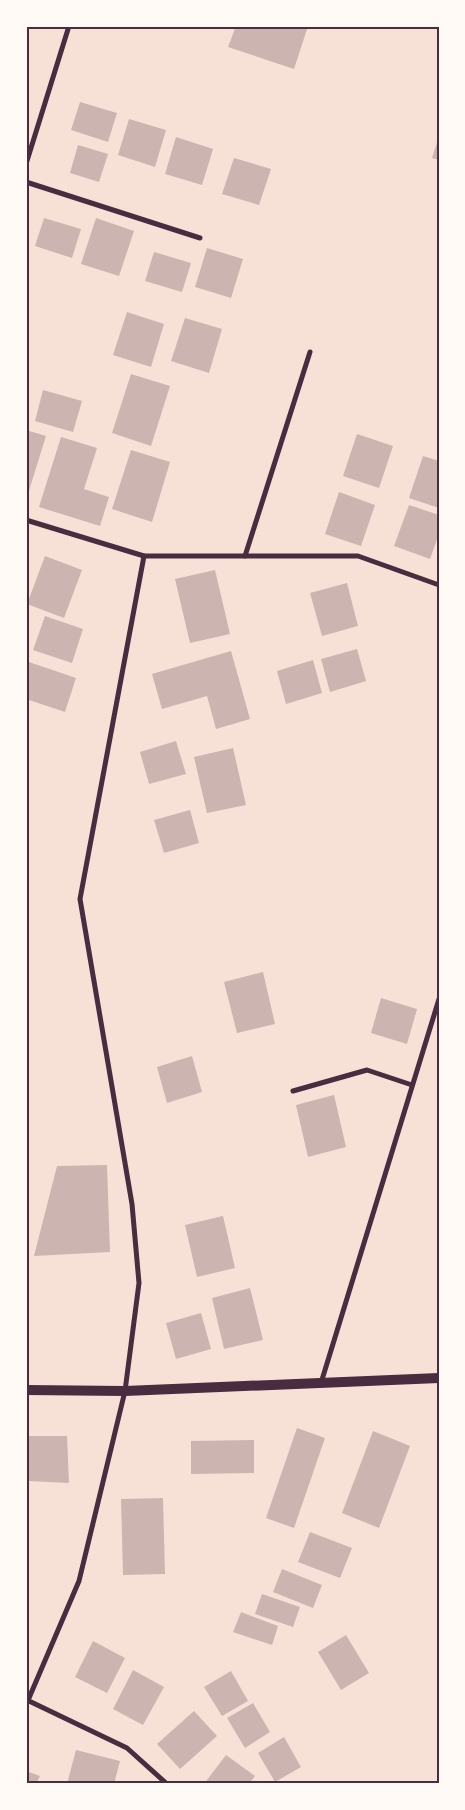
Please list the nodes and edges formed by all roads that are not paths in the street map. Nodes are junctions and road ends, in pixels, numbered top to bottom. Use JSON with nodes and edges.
{"nodes":[{"id":1,"x":69,"y":26,"type":"edge"},
{"id":2,"x":26,"y":164,"type":"edge"},
{"id":3,"x":26,"y":182,"type":"edge"},
{"id":4,"x":200,"y":238,"type":"dead end"},
{"id":5,"x":310,"y":352,"type":"dead end"},
{"id":6,"x":26,"y":520,"type":"edge"},
{"id":7,"x":144,"y":556,"type":"junction"},
{"id":8,"x":245,"y":556,"type":"junction"},
{"id":9,"x":439,"y":585,"type":"edge"},
{"id":10,"x":439,"y":999,"type":"edge"},
{"id":11,"x":412,"y":1085,"type":"junction"},
{"id":12,"x":293,"y":1091,"type":"dead end"},
{"id":13,"x":439,"y":1378,"type":"edge"},
{"id":14,"x":321,"y":1383,"type":"junction"},
{"id":15,"x":26,"y":1390,"type":"edge"},
{"id":16,"x":125,"y":1391,"type":"junction"},
{"id":17,"x":28,"y":1703,"type":"edge"},
{"id":18,"x":167,"y":1784,"type":"edge"}],
"edges":[{"from":1,"to":2,"type":"street"},
{"from":3,"to":4,"type":"street"},
{"from":5,"to":8,"type":"street"},
{"from":6,"to":7,"type":"street"},
{"from":7,"to":8,"type":"street"},
{"from":7,"to":16,"type":"street"},
{"from":8,"to":9,"type":"street"},
{"from":10,"to":11,"type":"street"},
{"from":11,"to":12,"type":"street"},
{"from":11,"to":14,"type":"street"},
{"from":13,"to":14,"type":"main road"},
{"from":14,"to":16,"type":"main road"},
{"from":15,"to":16,"type":"main road"},
{"from":16,"to":17,"type":"street"},
{"from":17,"to":18,"type":"street"}]}
